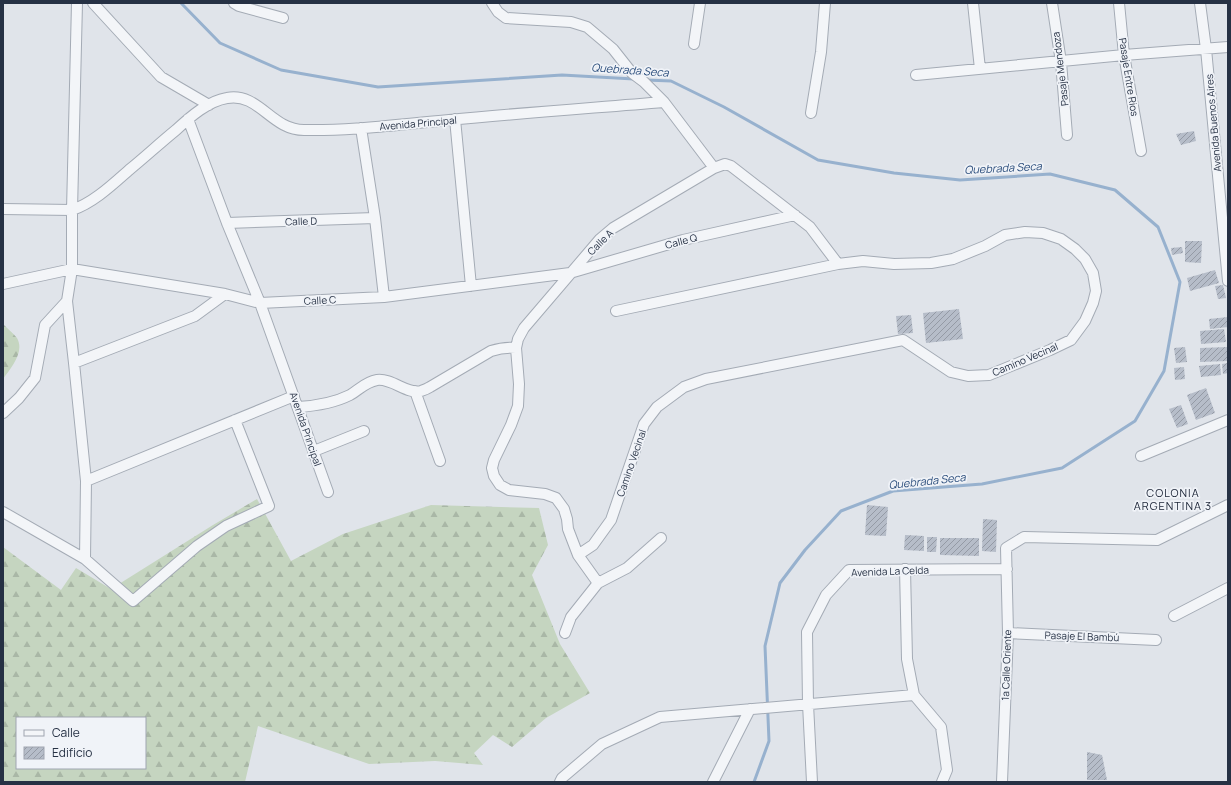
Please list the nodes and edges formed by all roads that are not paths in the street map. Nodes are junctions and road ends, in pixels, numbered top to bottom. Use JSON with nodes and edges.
{"nodes":[{"id":1,"x":77,"y":3,"type":"edge"},
{"id":2,"x":93,"y":3,"type":"edge"},
{"id":3,"x":234,"y":3,"type":"edge"},
{"id":4,"x":492,"y":3,"type":"edge"},
{"id":5,"x":700,"y":3,"type":"edge"},
{"id":6,"x":825,"y":3,"type":"edge"},
{"id":7,"x":973,"y":3,"type":"edge"},
{"id":8,"x":1052,"y":3,"type":"edge"},
{"id":9,"x":1119,"y":3,"type":"edge"},
{"id":10,"x":1200,"y":3,"type":"edge"},
{"id":11,"x":282,"y":18,"type":"dead end"},
{"id":12,"x":694,"y":44,"type":"dead end"},
{"id":13,"x":1228,"y":47,"type":"edge"},
{"id":14,"x":1206,"y":49,"type":"junction"},
{"id":15,"x":1124,"y":55,"type":"junction"},
{"id":16,"x":1061,"y":62,"type":"junction"},
{"id":17,"x":980,"y":69,"type":"junction"},
{"id":18,"x":916,"y":75,"type":"dead end"},
{"id":19,"x":664,"y":102,"type":"junction"},
{"id":20,"x":208,"y":105,"type":"junction"},
{"id":21,"x":811,"y":113,"type":"dead end"},
{"id":22,"x":188,"y":119,"type":"junction"},
{"id":23,"x":455,"y":119,"type":"junction"},
{"id":24,"x":361,"y":128,"type":"junction"},
{"id":25,"x":1067,"y":136,"type":"dead end"},
{"id":26,"x":1141,"y":151,"type":"dead end"},
{"id":27,"x":714,"y":168,"type":"junction"},
{"id":28,"x":3,"y":209,"type":"edge"},
{"id":29,"x":72,"y":210,"type":"junction"},
{"id":30,"x":795,"y":215,"type":"junction"},
{"id":31,"x":375,"y":218,"type":"junction"},
{"id":32,"x":227,"y":223,"type":"junction"},
{"id":33,"x":838,"y":264,"type":"junction"},
{"id":34,"x":72,"y":269,"type":"junction"},
{"id":35,"x":570,"y":273,"type":"junction"},
{"id":36,"x":1228,"y":281,"type":"edge"},
{"id":37,"x":3,"y":284,"type":"edge"},
{"id":38,"x":471,"y":286,"type":"junction"},
{"id":39,"x":225,"y":294,"type":"junction"},
{"id":40,"x":384,"y":297,"type":"junction"},
{"id":41,"x":67,"y":301,"type":"junction"},
{"id":42,"x":260,"y":303,"type":"junction"},
{"id":43,"x":616,"y":311,"type":"dead end"},
{"id":44,"x":516,"y":348,"type":"junction"},
{"id":45,"x":74,"y":363,"type":"junction"},
{"id":46,"x":415,"y":391,"type":"junction"},
{"id":47,"x":294,"y":396,"type":"junction"},
{"id":48,"x":298,"y":407,"type":"junction"},
{"id":49,"x":3,"y":413,"type":"edge"},
{"id":50,"x":235,"y":420,"type":"junction"},
{"id":51,"x":1228,"y":420,"type":"edge"},
{"id":52,"x":364,"y":431,"type":"dead end"},
{"id":53,"x":314,"y":451,"type":"junction"},
{"id":54,"x":1140,"y":456,"type":"dead end"},
{"id":55,"x":440,"y":461,"type":"dead end"},
{"id":56,"x":86,"y":481,"type":"junction"},
{"id":57,"x":328,"y":492,"type":"dead end"},
{"id":58,"x":1228,"y":505,"type":"edge"},
{"id":59,"x":3,"y":512,"type":"edge"},
{"id":60,"x":661,"y":538,"type":"dead end"},
{"id":61,"x":578,"y":556,"type":"junction"},
{"id":62,"x":85,"y":559,"type":"junction"},
{"id":63,"x":905,"y":569,"type":"junction"},
{"id":64,"x":1007,"y":569,"type":"junction"},
{"id":65,"x":598,"y":583,"type":"junction"},
{"id":66,"x":1228,"y":588,"type":"edge"},
{"id":67,"x":1174,"y":616,"type":"dead end"},
{"id":68,"x":1008,"y":633,"type":"junction"},
{"id":69,"x":565,"y":634,"type":"dead end"},
{"id":70,"x":1156,"y":640,"type":"dead end"},
{"id":71,"x":914,"y":695,"type":"junction"},
{"id":72,"x":808,"y":704,"type":"junction"},
{"id":73,"x":750,"y":710,"type":"junction"},
{"id":74,"x":560,"y":782,"type":"edge"},
{"id":75,"x":713,"y":782,"type":"edge"},
{"id":76,"x":812,"y":782,"type":"edge"},
{"id":77,"x":942,"y":782,"type":"edge"},
{"id":78,"x":1002,"y":782,"type":"edge"}],
"edges":[{"from":1,"to":29,"type":"street"},
{"from":2,"to":20,"type":"street"},
{"from":3,"to":11,"type":"street"},
{"from":4,"to":19,"type":"street"},
{"from":5,"to":12,"type":"street"},
{"from":6,"to":21,"type":"street"},
{"from":7,"to":17,"type":"street"},
{"from":8,"to":16,"type":"street","name":"Pasaje Mendoza"},
{"from":9,"to":15,"type":"street","name":"Pasaje Entre Rios"},
{"from":10,"to":14,"type":"street","name":"Avenida Buenos Aires"},
{"from":13,"to":14,"type":"street"},
{"from":14,"to":15,"type":"street"},
{"from":14,"to":36,"type":"street","name":"Avenida Buenos Aires"},
{"from":15,"to":16,"type":"street"},
{"from":15,"to":26,"type":"street","name":"Pasaje Entre Rios"},
{"from":16,"to":17,"type":"street"},
{"from":16,"to":25,"type":"street","name":"Pasaje Mendoza"},
{"from":17,"to":18,"type":"street"},
{"from":19,"to":23,"type":"street","name":"Avenida Principal"},
{"from":19,"to":27,"type":"street"},
{"from":20,"to":22,"type":"street","name":"Avenida Principal"},
{"from":20,"to":24,"type":"street","name":"Avenida Principal"},
{"from":22,"to":29,"type":"street","name":"Avenida Principal"},
{"from":22,"to":32,"type":"street","name":"Avenida Principal"},
{"from":23,"to":24,"type":"street","name":"Avenida Principal"},
{"from":23,"to":38,"type":"street"},
{"from":24,"to":31,"type":"street"},
{"from":27,"to":30,"type":"street"},
{"from":27,"to":35,"type":"street","name":"Calle A"},
{"from":28,"to":29,"type":"street","name":"Avenida Principal"},
{"from":29,"to":34,"type":"street"},
{"from":30,"to":33,"type":"street"},
{"from":30,"to":35,"type":"street","name":"Calle Q"},
{"from":31,"to":32,"type":"street","name":"Calle D"},
{"from":31,"to":40,"type":"street"},
{"from":32,"to":42,"type":"street","name":"Avenida Principal"},
{"from":33,"to":43,"type":"street","name":"Camino Vecinal"},
{"from":33,"to":61,"type":"street","name":"Camino Vecinal"},
{"from":34,"to":37,"type":"street"},
{"from":34,"to":39,"type":"street","name":"Calle C"},
{"from":34,"to":41,"type":"street"},
{"from":35,"to":38,"type":"street","name":"Calle C"},
{"from":35,"to":44,"type":"street","name":"Calle A"},
{"from":38,"to":40,"type":"street","name":"Calle C"},
{"from":39,"to":42,"type":"street","name":"Calle C"},
{"from":39,"to":45,"type":"street"},
{"from":40,"to":42,"type":"street","name":"Calle C"},
{"from":41,"to":45,"type":"street"},
{"from":41,"to":49,"type":"street"},
{"from":42,"to":47,"type":"street","name":"Avenida Principal"},
{"from":44,"to":46,"type":"street"},
{"from":44,"to":61,"type":"street"},
{"from":45,"to":56,"type":"street"},
{"from":46,"to":48,"type":"street"},
{"from":46,"to":55,"type":"street"},
{"from":47,"to":48,"type":"street","name":"Avenida Principal"},
{"from":47,"to":50,"type":"street"},
{"from":48,"to":53,"type":"street","name":"Avenida Principal"},
{"from":50,"to":56,"type":"street"},
{"from":50,"to":62,"type":"street"},
{"from":51,"to":54,"type":"street"},
{"from":52,"to":53,"type":"street"},
{"from":53,"to":57,"type":"street","name":"Avenida Principal"},
{"from":56,"to":62,"type":"street"},
{"from":58,"to":64,"type":"street","name":"1a Calle Oriente"},
{"from":59,"to":62,"type":"street"},
{"from":60,"to":65,"type":"street"},
{"from":61,"to":65,"type":"street"},
{"from":63,"to":64,"type":"street","name":"Avenida La Celda"},
{"from":63,"to":71,"type":"street"},
{"from":63,"to":72,"type":"street","name":"Avenida La Celda"},
{"from":64,"to":68,"type":"street","name":"1a Calle Oriente"},
{"from":65,"to":69,"type":"street"},
{"from":66,"to":67,"type":"street"},
{"from":68,"to":70,"type":"street","name":"Pasaje El Bambú"},
{"from":68,"to":78,"type":"street","name":"1a Calle Oriente"},
{"from":71,"to":72,"type":"street"},
{"from":71,"to":77,"type":"street"},
{"from":72,"to":73,"type":"street"},
{"from":72,"to":76,"type":"street","name":"Avenida La Celda"},
{"from":73,"to":74,"type":"street"},
{"from":73,"to":75,"type":"street"}]}
